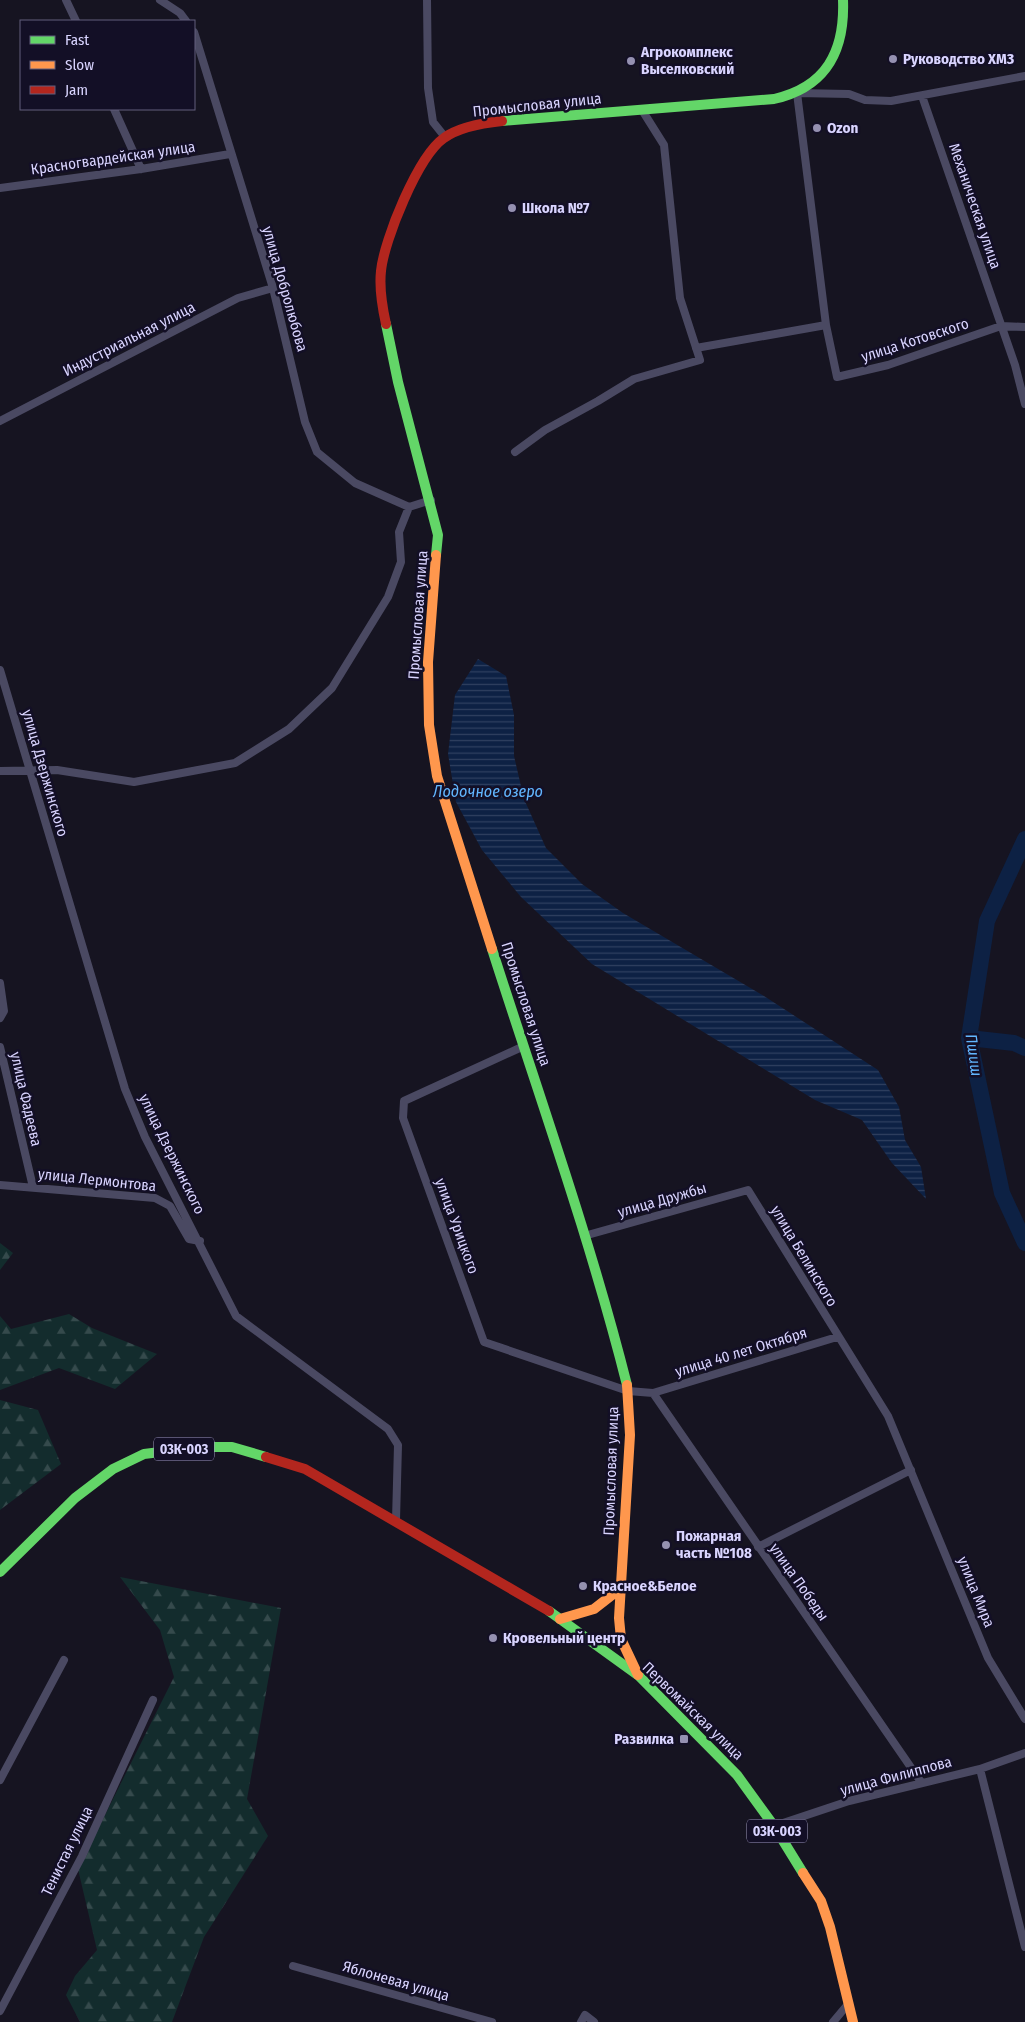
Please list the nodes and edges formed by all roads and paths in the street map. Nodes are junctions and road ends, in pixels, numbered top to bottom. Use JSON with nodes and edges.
{"nodes":[{"id":1,"x":66,"y":0,"type":"edge"},
{"id":2,"x":160,"y":0,"type":"edge"},
{"id":3,"x":427,"y":0,"type":"edge"},
{"id":4,"x":843,"y":0,"type":"edge"},
{"id":5,"x":76,"y":20,"type":"edge"},
{"id":6,"x":185,"y":20,"type":"edge"},
{"id":7,"x":195,"y":35,"type":"edge"},
{"id":8,"x":1025,"y":76,"type":"edge"},
{"id":9,"x":797,"y":93,"type":"junction"},
{"id":10,"x":922,"y":96,"type":"junction"},
{"id":11,"x":114,"y":110,"type":"edge"},
{"id":12,"x":642,"y":110,"type":"junction"},
{"id":13,"x":445,"y":137,"type":"junction"},
{"id":14,"x":230,"y":154,"type":"junction"},
{"id":15,"x":141,"y":170,"type":"junction"},
{"id":16,"x":0,"y":188,"type":"edge"},
{"id":17,"x":273,"y":288,"type":"junction"},
{"id":18,"x":826,"y":326,"type":"junction"},
{"id":19,"x":1001,"y":326,"type":"junction"},
{"id":20,"x":1025,"y":327,"type":"edge"},
{"id":21,"x":696,"y":348,"type":"junction"},
{"id":22,"x":1025,"y":404,"type":"edge"},
{"id":23,"x":0,"y":421,"type":"edge"},
{"id":24,"x":515,"y":452,"type":"dead end"},
{"id":25,"x":431,"y":500,"type":"junction"},
{"id":26,"x":409,"y":506,"type":"junction"},
{"id":27,"x":0,"y":670,"type":"edge"},
{"id":28,"x":29,"y":769,"type":"junction"},
{"id":29,"x":0,"y":771,"type":"edge"},
{"id":30,"x":0,"y":983,"type":"edge"},
{"id":31,"x":0,"y":1018,"type":"edge"},
{"id":32,"x":524,"y":1046,"type":"junction"},
{"id":33,"x":0,"y":1047,"type":"edge"},
{"id":34,"x":0,"y":1185,"type":"edge"},
{"id":35,"x":33,"y":1187,"type":"junction"},
{"id":36,"x":748,"y":1190,"type":"joint"},
{"id":37,"x":584,"y":1236,"type":"junction"},
{"id":38,"x":200,"y":1242,"type":"junction"},
{"id":39,"x":837,"y":1337,"type":"junction"},
{"id":40,"x":628,"y":1391,"type":"junction"},
{"id":41,"x":653,"y":1393,"type":"junction"},
{"id":42,"x":911,"y":1470,"type":"junction"},
{"id":43,"x":396,"y":1520,"type":"junction"},
{"id":44,"x":758,"y":1547,"type":"junction"},
{"id":45,"x":0,"y":1572,"type":"edge"},
{"id":46,"x":621,"y":1588,"type":"junction"},
{"id":47,"x":560,"y":1619,"type":"junction"},
{"id":48,"x":64,"y":1660,"type":"dead end"},
{"id":49,"x":639,"y":1676,"type":"junction"},
{"id":50,"x":153,"y":1700,"type":"dead end"},
{"id":51,"x":1025,"y":1719,"type":"edge"},
{"id":52,"x":1025,"y":1753,"type":"edge"},
{"id":53,"x":980,"y":1769,"type":"junction"},
{"id":54,"x":0,"y":1780,"type":"edge"},
{"id":55,"x":921,"y":1782,"type":"junction"},
{"id":56,"x":774,"y":1826,"type":"junction"},
{"id":57,"x":1025,"y":1947,"type":"edge"},
{"id":58,"x":293,"y":1966,"type":"dead end"},
{"id":59,"x":849,"y":2004,"type":"junction"},
{"id":60,"x":0,"y":2011,"type":"edge"},
{"id":61,"x":583,"y":2019,"type":"edge"},
{"id":62,"x":492,"y":2022,"type":"edge"},
{"id":63,"x":594,"y":2022,"type":"edge"},
{"id":64,"x":833,"y":2022,"type":"edge"},
{"id":65,"x":853,"y":2022,"type":"edge"}],
"edges":[{"from":1,"to":5,"type":"street"},
{"from":2,"to":6,"type":"street"},
{"from":3,"to":13,"type":"street"},
{"from":4,"to":9,"type":"main road","name":"Промысловая улица"},
{"from":7,"to":14,"type":"street","name":"улица Добролюбова"},
{"from":8,"to":10,"type":"street"},
{"from":9,"to":10,"type":"street"},
{"from":9,"to":12,"type":"main road","name":"Промысловая улица"},
{"from":9,"to":18,"type":"street"},
{"from":10,"to":19,"type":"street","name":"Механическая улица"},
{"from":11,"to":15,"type":"street"},
{"from":12,"to":13,"type":"main road","name":"Промысловая улица"},
{"from":12,"to":21,"type":"street"},
{"from":13,"to":25,"type":"main road","name":"Промысловая улица"},
{"from":14,"to":15,"type":"street","name":"Красногвардейская улица"},
{"from":14,"to":17,"type":"street","name":"улица Добролюбова"},
{"from":15,"to":16,"type":"street","name":"Красногвардейская улица"},
{"from":17,"to":23,"type":"street","name":"Индустриальная улица"},
{"from":17,"to":26,"type":"street","name":"улица Добролюбова"},
{"from":18,"to":19,"type":"street","name":"улица Котовского"},
{"from":18,"to":21,"type":"street"},
{"from":19,"to":20,"type":"street"},
{"from":19,"to":22,"type":"street","name":"Механическая улица"},
{"from":21,"to":24,"type":"street"},
{"from":25,"to":26,"type":"street"},
{"from":25,"to":32,"type":"main road","name":"Промысловая улица"},
{"from":26,"to":28,"type":"street"},
{"from":27,"to":28,"type":"street","name":"улица Дзержинского"},
{"from":28,"to":29,"type":"street"},
{"from":28,"to":38,"type":"street","name":"улица Дзержинского"},
{"from":30,"to":31,"type":"street"},
{"from":32,"to":37,"type":"main road","name":"Промысловая улица"},
{"from":32,"to":40,"type":"street","name":"улица Урицкого"},
{"from":33,"to":35,"type":"street","name":"улица Фадеева"},
{"from":34,"to":35,"type":"street","name":"улица Лермонтова"},
{"from":35,"to":38,"type":"street","name":"улица Лермонтова"},
{"from":36,"to":37,"type":"street","name":"улица Дружбы"},
{"from":36,"to":39,"type":"street","name":"улица Белинского"},
{"from":37,"to":40,"type":"main road","name":"Промысловая улица"},
{"from":38,"to":43,"type":"street","name":"улица Дзержинского"},
{"from":39,"to":41,"type":"street","name":"улица 40 лет Октября"},
{"from":39,"to":42,"type":"street","name":"улица Мира"},
{"from":40,"to":41,"type":"street"},
{"from":40,"to":46,"type":"main road","name":"Промысловая улица"},
{"from":41,"to":44,"type":"street","name":"улица Победы"},
{"from":42,"to":44,"type":"street"},
{"from":42,"to":51,"type":"street","name":"улица Мира"},
{"from":43,"to":45,"type":"main road","number":"03К-003"},
{"from":43,"to":47,"type":"main road","name":"Первомайская улица","number":"03К-003"},
{"from":44,"to":55,"type":"street","name":"улица Победы"},
{"from":46,"to":47,"type":"main road"},
{"from":46,"to":49,"type":"main road","name":"Промысловая улица"},
{"from":47,"to":49,"type":"main road","name":"Первомайская улица","number":"03К-003"},
{"from":48,"to":54,"type":"street"},
{"from":49,"to":56,"type":"main road","name":"Первомайская улица","number":"03К-003"},
{"from":50,"to":60,"type":"street","name":"Тенистая улица"},
{"from":52,"to":53,"type":"street","name":"улица Филиппова"},
{"from":53,"to":55,"type":"street","name":"улица Филиппова"},
{"from":53,"to":57,"type":"street"},
{"from":55,"to":56,"type":"street","name":"улица Филиппова"},
{"from":56,"to":59,"type":"main road","name":"Первомайская улица","number":"03К-003"},
{"from":58,"to":62,"type":"street","name":"Яблоневая улица"},
{"from":59,"to":64,"type":"street"},
{"from":59,"to":65,"type":"main road","name":"Первомайская улица","number":"03К-003"},
{"from":61,"to":63,"type":"street"}]}
